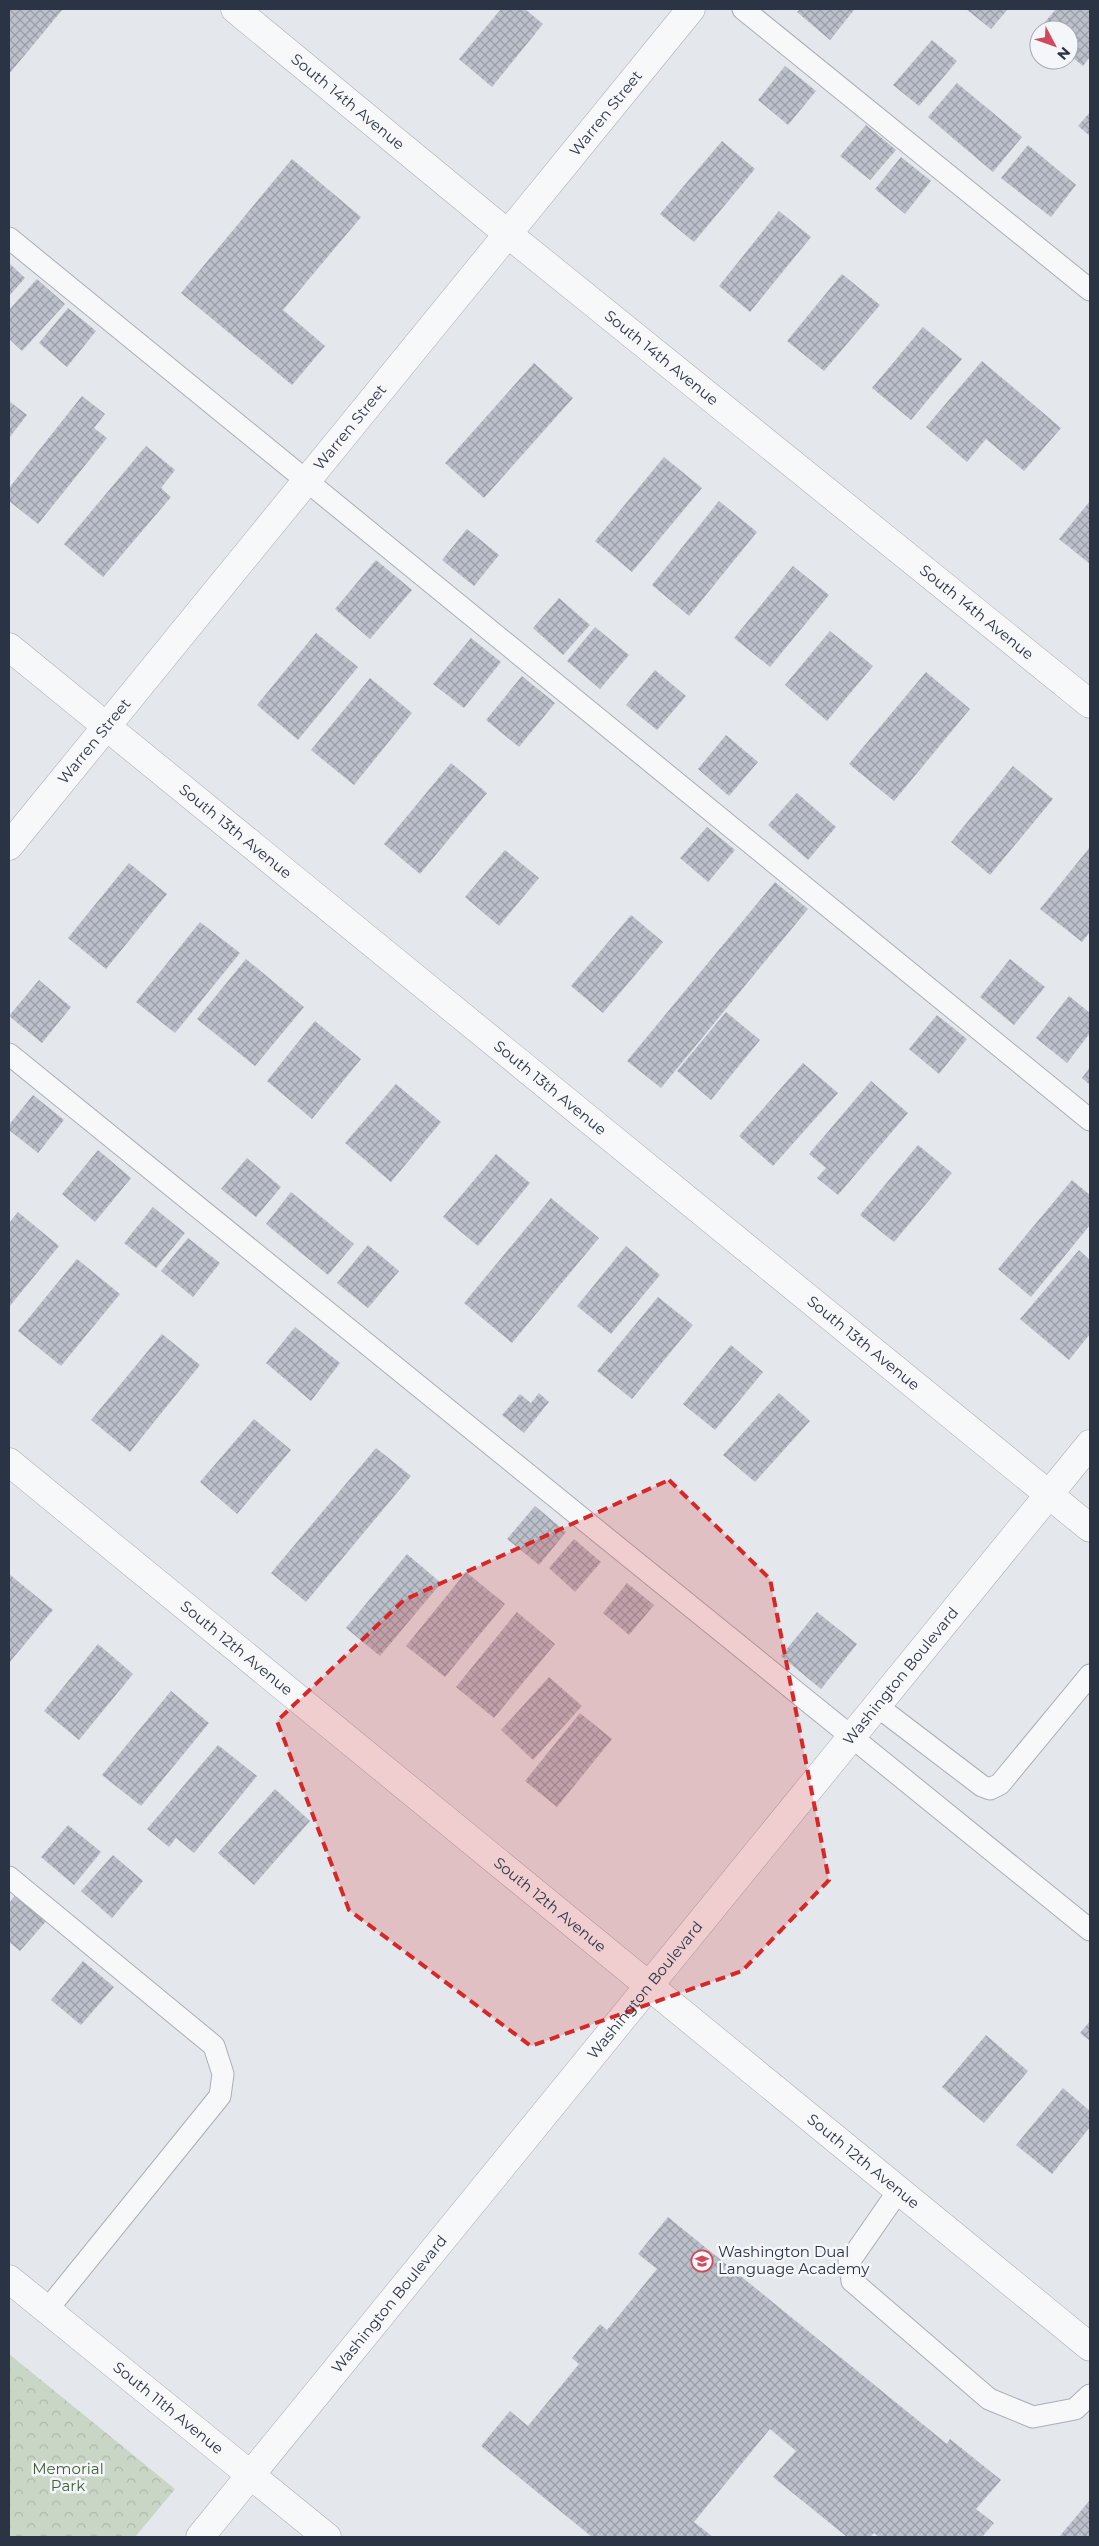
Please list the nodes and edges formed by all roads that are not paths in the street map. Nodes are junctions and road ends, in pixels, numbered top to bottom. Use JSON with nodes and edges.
{"nodes":[{"id":1,"x":235,"y":9,"type":"edge"},
{"id":2,"x":691,"y":9,"type":"edge"},
{"id":3,"x":743,"y":9,"type":"edge"},
{"id":4,"x":508,"y":234,"type":"junction"},
{"id":5,"x":9,"y":238,"type":"edge"},
{"id":6,"x":1090,"y":290,"type":"edge"},
{"id":7,"x":306,"y":481,"type":"junction"},
{"id":8,"x":9,"y":647,"type":"edge"},
{"id":9,"x":1090,"y":704,"type":"edge"},
{"id":10,"x":106,"y":727,"type":"junction"},
{"id":11,"x":9,"y":846,"type":"edge"},
{"id":12,"x":9,"y":1054,"type":"edge"},
{"id":13,"x":1090,"y":1120,"type":"edge"},
{"id":14,"x":1090,"y":1444,"type":"edge"},
{"id":15,"x":9,"y":1462,"type":"edge"},
{"id":16,"x":1049,"y":1494,"type":"junction"},
{"id":17,"x":1090,"y":1528,"type":"edge"},
{"id":18,"x":1090,"y":1675,"type":"edge"},
{"id":19,"x":877,"y":1706,"type":"junction"},
{"id":20,"x":851,"y":1737,"type":"junction"},
{"id":21,"x":9,"y":1877,"type":"edge"},
{"id":22,"x":1090,"y":1930,"type":"edge"},
{"id":23,"x":649,"y":1986,"type":"junction"},
{"id":24,"x":898,"y":2190,"type":"junction"},
{"id":25,"x":9,"y":2279,"type":"edge"},
{"id":26,"x":47,"y":2310,"type":"junction"},
{"id":27,"x":1090,"y":2347,"type":"edge"},
{"id":28,"x":1090,"y":2395,"type":"edge"},
{"id":29,"x":250,"y":2475,"type":"junction"},
{"id":30,"x":200,"y":2537,"type":"edge"},
{"id":31,"x":327,"y":2537,"type":"edge"}],
"edges":[{"from":1,"to":4,"type":"street","name":"South 14th Avenue"},
{"from":2,"to":4,"type":"street","name":"Warren Street"},
{"from":3,"to":6,"type":"lane"},
{"from":4,"to":7,"type":"street","name":"Warren Street"},
{"from":4,"to":9,"type":"street","name":"South 14th Avenue"},
{"from":5,"to":7,"type":"lane"},
{"from":7,"to":10,"type":"street","name":"Warren Street"},
{"from":7,"to":13,"type":"lane"},
{"from":8,"to":10,"type":"street","name":"South 13th Avenue"},
{"from":10,"to":11,"type":"street","name":"Warren Street"},
{"from":10,"to":16,"type":"street","name":"South 13th Avenue"},
{"from":12,"to":20,"type":"lane"},
{"from":14,"to":16,"type":"street","name":"Washington Boulevard"},
{"from":15,"to":23,"type":"street","name":"South 12th Avenue"},
{"from":16,"to":17,"type":"street","name":"South 13th Avenue"},
{"from":16,"to":19,"type":"street","name":"Washington Boulevard"},
{"from":18,"to":19,"type":"lane"},
{"from":19,"to":20,"type":"street","name":"Washington Boulevard"},
{"from":20,"to":22,"type":"lane"},
{"from":20,"to":23,"type":"street","name":"Washington Boulevard"},
{"from":21,"to":26,"type":"lane"},
{"from":23,"to":24,"type":"street","name":"South 12th Avenue"},
{"from":23,"to":29,"type":"street","name":"Washington Boulevard"},
{"from":24,"to":27,"type":"street","name":"South 12th Avenue"},
{"from":24,"to":28,"type":"lane"},
{"from":25,"to":26,"type":"street","name":"South 11th Avenue"},
{"from":26,"to":29,"type":"street","name":"South 11th Avenue"},
{"from":29,"to":30,"type":"street","name":"Washington Boulevard"},
{"from":29,"to":31,"type":"street","name":"South 11th Avenue"}]}
